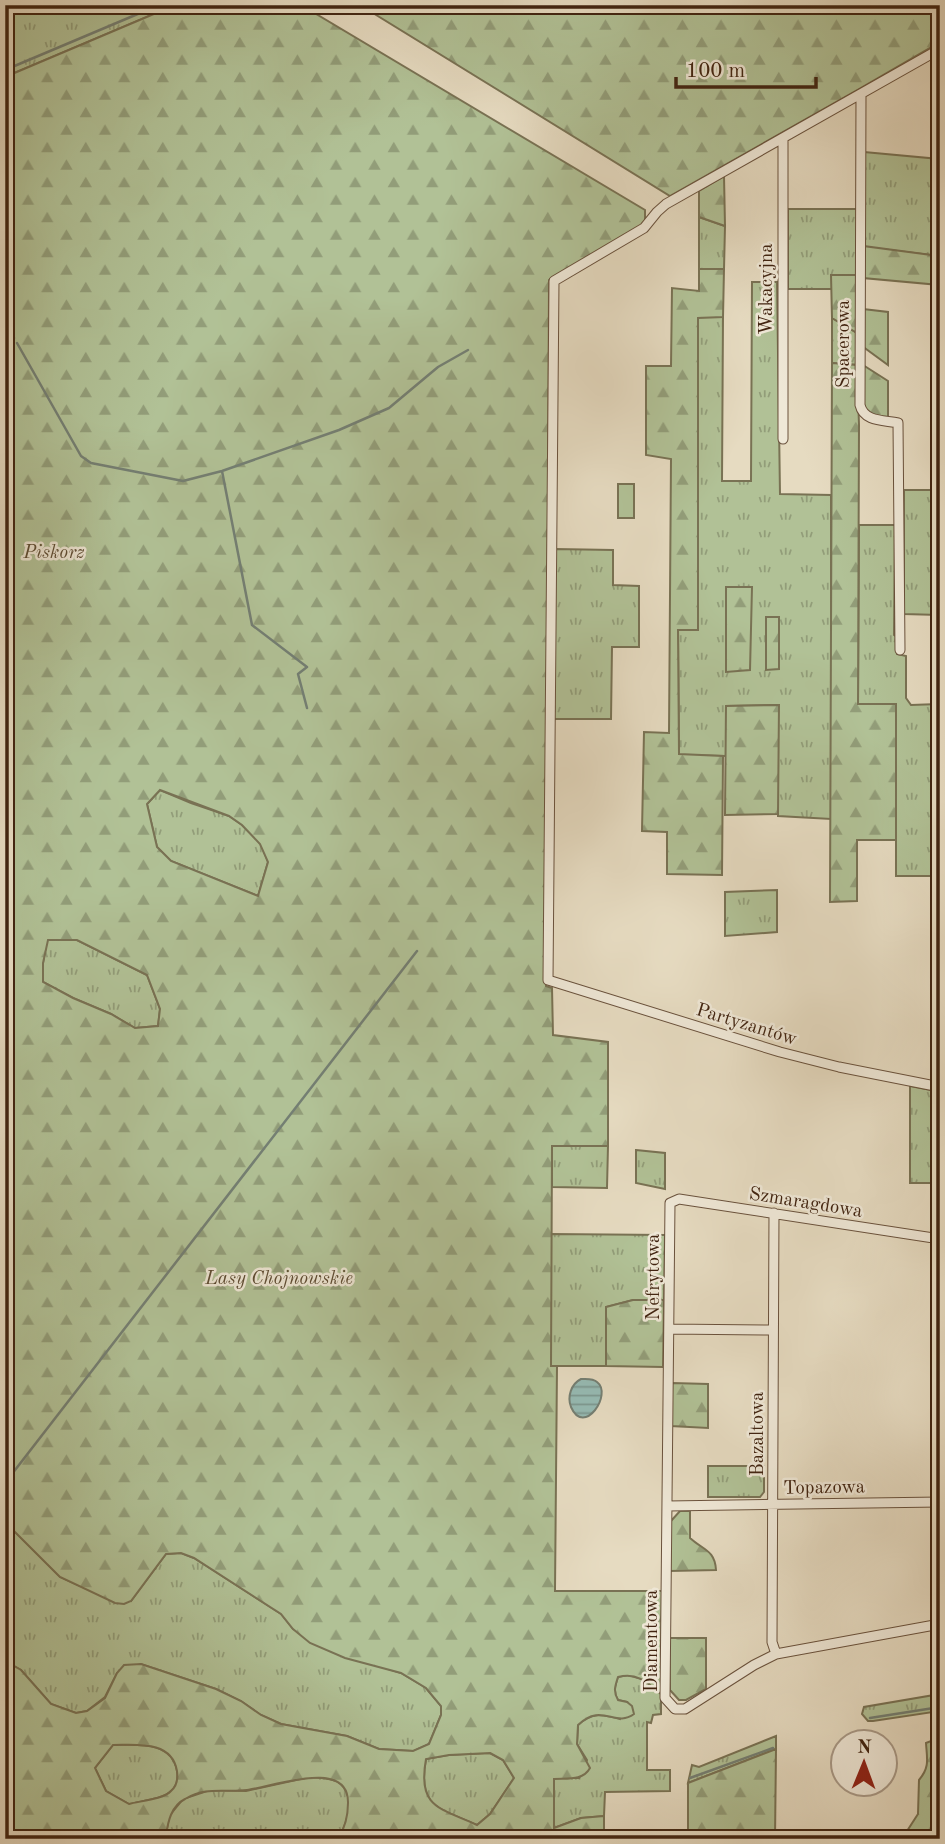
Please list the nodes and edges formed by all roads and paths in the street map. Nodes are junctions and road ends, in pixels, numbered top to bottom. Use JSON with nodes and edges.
{"nodes":[{"id":1,"x":940,"y":49,"type":"edge"},
{"id":2,"x":861,"y":94,"type":"junction"},
{"id":3,"x":783,"y":139,"type":"junction"},
{"id":4,"x":783,"y":439,"type":"dead end"},
{"id":5,"x":900,"y":650,"type":"dead end"},
{"id":6,"x":940,"y":1087,"type":"edge"},
{"id":7,"x":669,"y":1205,"type":"joint"},
{"id":8,"x":774,"y":1213,"type":"junction"},
{"id":9,"x":940,"y":1239,"type":"edge"},
{"id":10,"x":669,"y":1329,"type":"junction"},
{"id":11,"x":773,"y":1330,"type":"junction"},
{"id":12,"x":940,"y":1502,"type":"edge"},
{"id":13,"x":773,"y":1504,"type":"junction"},
{"id":14,"x":668,"y":1506,"type":"junction"},
{"id":15,"x":940,"y":1624,"type":"edge"},
{"id":16,"x":776,"y":1654,"type":"junction"}],
"edges":[{"from":1,"to":2,"type":"street"},
{"from":2,"to":3,"type":"street"},
{"from":2,"to":5,"type":"street","name":"Spacerowa"},
{"from":3,"to":4,"type":"street","name":"Wakacyjna"},
{"from":3,"to":6,"type":"street","name":"Partyzantów"},
{"from":7,"to":8,"type":"street","name":"Szmaragdowa"},
{"from":7,"to":10,"type":"street","name":"Nefrytowa"},
{"from":8,"to":9,"type":"street","name":"Szmaragdowa"},
{"from":8,"to":11,"type":"street","name":"Bazaltowa"},
{"from":10,"to":11,"type":"street","name":"Nefrytowa"},
{"from":10,"to":14,"type":"street","name":"Diamentowa"},
{"from":11,"to":13,"type":"street","name":"Bazaltowa"},
{"from":12,"to":13,"type":"street","name":"Topazowa"},
{"from":13,"to":14,"type":"street","name":"Topazowa"},
{"from":13,"to":16,"type":"street","name":"Bazaltowa"},
{"from":14,"to":16,"type":"street","name":"Diamentowa"},
{"from":15,"to":16,"type":"street","name":"Diamentowa"}]}
